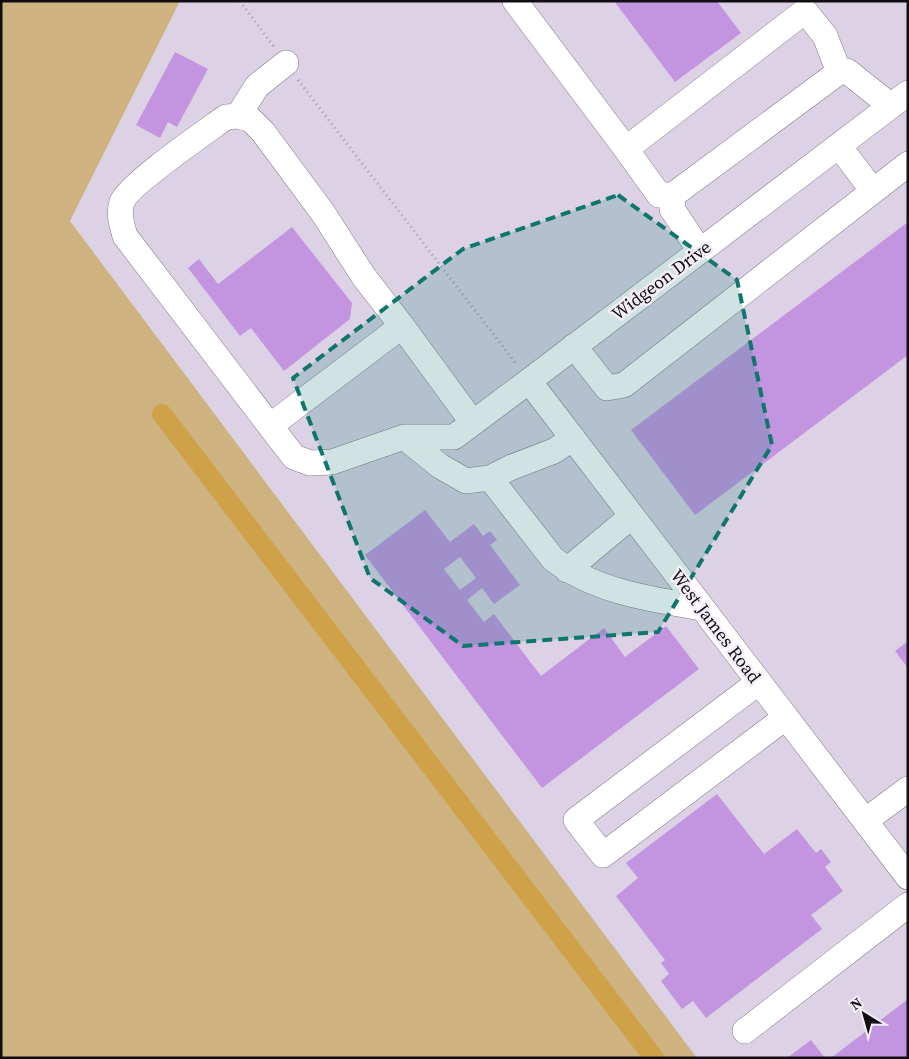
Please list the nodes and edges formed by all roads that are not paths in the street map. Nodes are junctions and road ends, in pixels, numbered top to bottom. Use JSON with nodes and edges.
{"nodes":[{"id":1,"x":515,"y":1,"type":"edge"},
{"id":2,"x":801,"y":6,"type":"edge"},
{"id":3,"x":286,"y":63,"type":"road end"},
{"id":4,"x":839,"y":72,"type":"junction"},
{"id":5,"x":900,"y":100,"type":"edge"},
{"id":6,"x":238,"y":116,"type":"junction"},
{"id":7,"x":839,"y":146,"type":"junction"},
{"id":8,"x":626,"y":149,"type":"junction"},
{"id":9,"x":908,"y":164,"type":"edge"},
{"id":10,"x":873,"y":191,"type":"junction"},
{"id":11,"x":673,"y":195,"type":"junction"},
{"id":12,"x":700,"y":251,"type":"junction"},
{"id":13,"x":402,"y":326,"type":"junction"},
{"id":14,"x":574,"y":346,"type":"junction"},
{"id":15,"x":529,"y":381,"type":"junction"},
{"id":16,"x":473,"y":423,"type":"junction"},
{"id":17,"x":270,"y":426,"type":"junction"},
{"id":18,"x":404,"y":437,"type":"junction"},
{"id":19,"x":573,"y":438,"type":"junction"},
{"id":20,"x":490,"y":478,"type":"junction"},
{"id":21,"x":632,"y":516,"type":"junction"},
{"id":22,"x":567,"y":570,"type":"junction"},
{"id":23,"x":702,"y":608,"type":"junction"},
{"id":24,"x":759,"y":682,"type":"junction"},
{"id":25,"x":786,"y":717,"type":"junction"},
{"id":26,"x":908,"y":789,"type":"edge"},
{"id":27,"x":865,"y":821,"type":"junction"},
{"id":28,"x":906,"y":872,"type":"edge"},
{"id":29,"x":908,"y":905,"type":"edge"},
{"id":30,"x":745,"y":1031,"type":"dead end"}],
"edges":[{"from":1,"to":8,"type":"street"},
{"from":2,"to":4,"type":"street"},
{"from":2,"to":8,"type":"street"},
{"from":3,"to":6,"type":"street"},
{"from":4,"to":5,"type":"street"},
{"from":4,"to":11,"type":"street"},
{"from":5,"to":7,"type":"street","name":"Widgeon Drive"},
{"from":6,"to":13,"type":"street"},
{"from":6,"to":17,"type":"street","name":"Widgeon Drive"},
{"from":7,"to":10,"type":"street"},
{"from":7,"to":12,"type":"street","name":"Widgeon Drive"},
{"from":8,"to":11,"type":"street"},
{"from":9,"to":10,"type":"street"},
{"from":10,"to":14,"type":"street"},
{"from":11,"to":12,"type":"street"},
{"from":12,"to":14,"type":"street","name":"Widgeon Drive"},
{"from":13,"to":16,"type":"street"},
{"from":13,"to":17,"type":"street"},
{"from":14,"to":15,"type":"street","name":"Widgeon Drive"},
{"from":15,"to":16,"type":"street","name":"Widgeon Drive"},
{"from":15,"to":19,"type":"street","name":"West James Road"},
{"from":16,"to":18,"type":"street","name":"Widgeon Drive"},
{"from":17,"to":18,"type":"street","name":"Widgeon Drive"},
{"from":18,"to":20,"type":"street"},
{"from":19,"to":20,"type":"street"},
{"from":19,"to":21,"type":"street","name":"West James Road"},
{"from":20,"to":22,"type":"street"},
{"from":21,"to":22,"type":"street"},
{"from":21,"to":23,"type":"street","name":"West James Road"},
{"from":22,"to":23,"type":"street"},
{"from":23,"to":24,"type":"street","name":"West James Road"},
{"from":24,"to":25,"type":"street","name":"West James Road"},
{"from":24,"to":25,"type":"street"},
{"from":25,"to":27,"type":"street","name":"West James Road"},
{"from":26,"to":27,"type":"street"},
{"from":27,"to":28,"type":"street","name":"West James Road"},
{"from":29,"to":30,"type":"street"}]}
